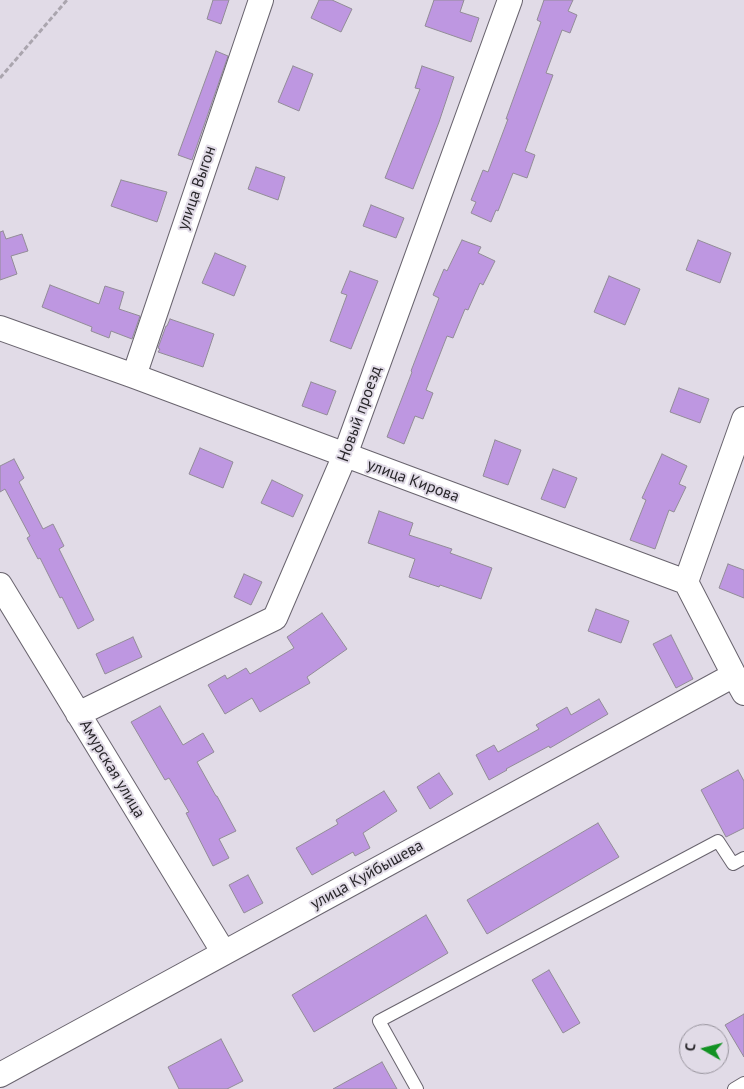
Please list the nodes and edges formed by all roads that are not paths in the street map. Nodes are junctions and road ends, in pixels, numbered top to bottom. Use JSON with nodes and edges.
{"nodes":[{"id":1,"x":261,"y":0,"type":"edge"},
{"id":2,"x":510,"y":0,"type":"edge"},
{"id":3,"x":0,"y":328,"type":"edge"},
{"id":4,"x":134,"y":376,"type":"junction"},
{"id":5,"x":744,"y":419,"type":"edge"},
{"id":6,"x":345,"y":455,"type":"junction"},
{"id":7,"x":686,"y":582,"type":"junction"},
{"id":8,"x":0,"y":585,"type":"edge"},
{"id":9,"x":739,"y":684,"type":"edge"},
{"id":10,"x":78,"y":714,"type":"junction"},
{"id":11,"x":744,"y":858,"type":"edge"},
{"id":12,"x":224,"y":953,"type":"junction"},
{"id":13,"x":0,"y":1075,"type":"edge"},
{"id":14,"x":744,"y":1083,"type":"edge"},
{"id":15,"x":417,"y":1089,"type":"edge"},
{"id":16,"x":734,"y":1089,"type":"edge"}],
"edges":[{"from":1,"to":4,"type":"street","name":"улица Выгон"},
{"from":2,"to":6,"type":"street","name":"Новый проезд"},
{"from":3,"to":4,"type":"street","name":"улица Кирова"},
{"from":4,"to":6,"type":"street","name":"улица Кирова"},
{"from":5,"to":7,"type":"street"},
{"from":6,"to":7,"type":"street","name":"улица Кирова"},
{"from":6,"to":10,"type":"street","name":"Новый проезд"},
{"from":7,"to":9,"type":"street"},
{"from":8,"to":10,"type":"street","name":"Амурская улица"},
{"from":9,"to":12,"type":"street","name":"улица Куйбышева"},
{"from":10,"to":12,"type":"street","name":"Амурская улица"},
{"from":11,"to":15,"type":"lane"},
{"from":12,"to":13,"type":"street","name":"улица Куйбышева"},
{"from":14,"to":16,"type":"lane"}]}
